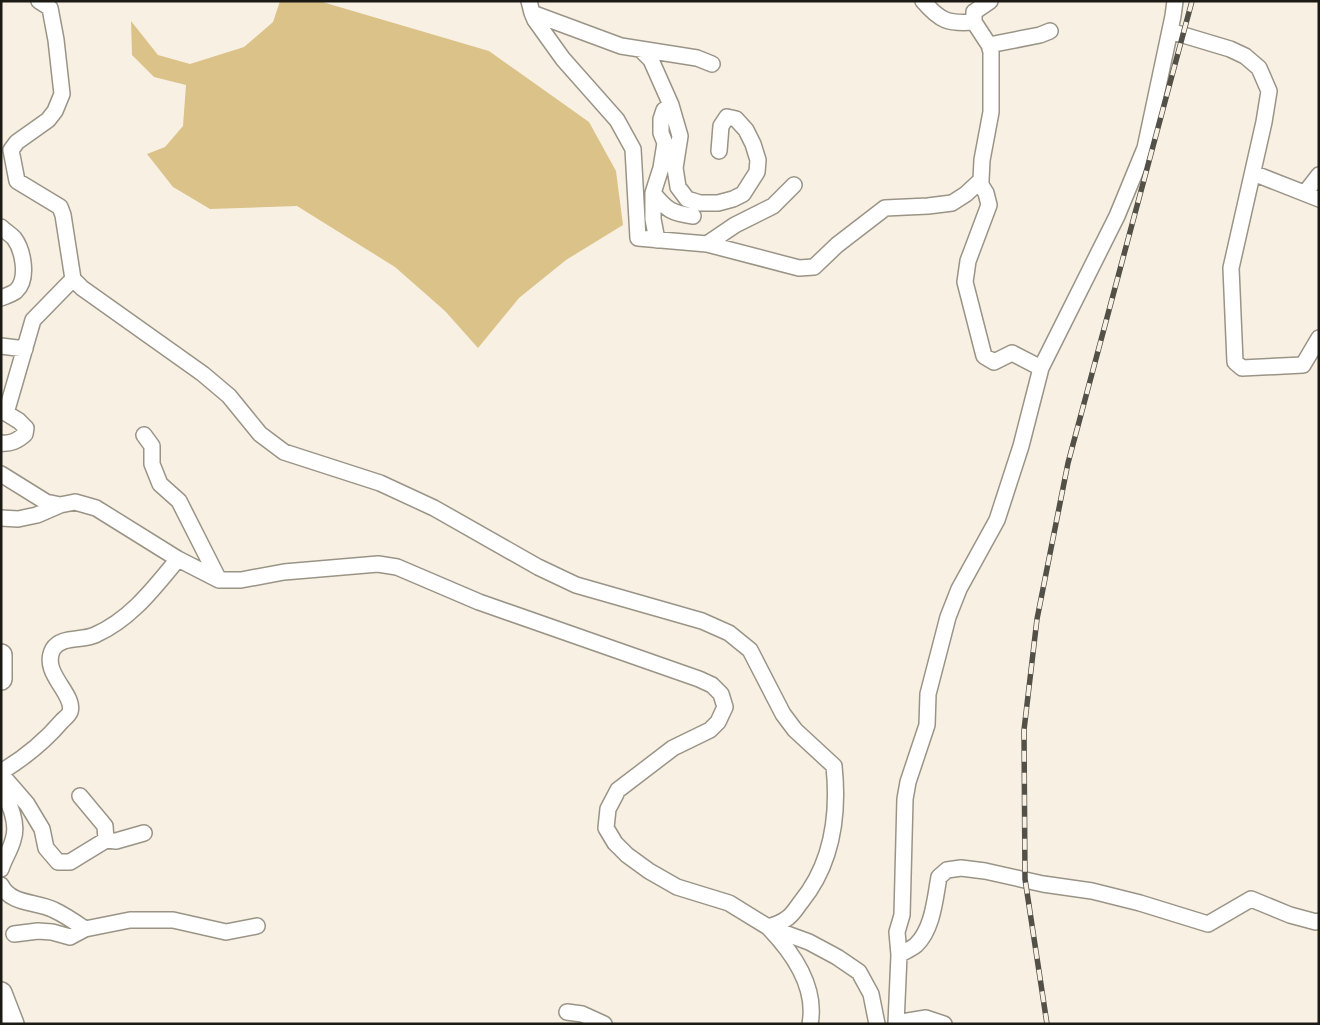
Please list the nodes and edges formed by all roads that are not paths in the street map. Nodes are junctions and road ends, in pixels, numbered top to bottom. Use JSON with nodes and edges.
{"nodes":[{"id":1,"x":39,"y":1,"type":"edge"},
{"id":2,"x":923,"y":1,"type":"edge"},
{"id":3,"x":990,"y":1,"type":"edge"},
{"id":4,"x":1175,"y":1,"type":"edge"},
{"id":5,"x":530,"y":7,"type":"edge"},
{"id":6,"x":974,"y":22,"type":"junction"},
{"id":7,"x":1050,"y":31,"type":"dead end"},
{"id":8,"x":1170,"y":31,"type":"junction"},
{"id":9,"x":989,"y":45,"type":"junction"},
{"id":10,"x":640,"y":49,"type":"junction"},
{"id":11,"x":712,"y":64,"type":"dead end"},
{"id":12,"x":671,"y":105,"type":"junction"},
{"id":13,"x":720,"y":151,"type":"dead end"},
{"id":14,"x":1253,"y":173,"type":"junction"},
{"id":15,"x":1319,"y":175,"type":"edge"},
{"id":16,"x":981,"y":180,"type":"junction"},
{"id":17,"x":794,"y":185,"type":"dead end"},
{"id":18,"x":653,"y":193,"type":"junction"},
{"id":19,"x":1312,"y":196,"type":"edge"},
{"id":20,"x":693,"y":216,"type":"dead end"},
{"id":21,"x":1,"y":228,"type":"edge"},
{"id":22,"x":657,"y":240,"type":"junction"},
{"id":23,"x":707,"y":244,"type":"junction"},
{"id":24,"x":73,"y":279,"type":"junction"},
{"id":25,"x":1,"y":298,"type":"edge"},
{"id":26,"x":1319,"y":338,"type":"edge"},
{"id":27,"x":1,"y":346,"type":"edge"},
{"id":28,"x":25,"y":349,"type":"junction"},
{"id":29,"x":1042,"y":368,"type":"junction"},
{"id":30,"x":144,"y":434,"type":"dead end"},
{"id":31,"x":1,"y":443,"type":"edge"},
{"id":32,"x":1,"y":474,"type":"edge"},
{"id":33,"x":60,"y":505,"type":"junction"},
{"id":34,"x":1,"y":518,"type":"edge"},
{"id":35,"x":178,"y":559,"type":"junction"},
{"id":36,"x":219,"y":580,"type":"junction"},
{"id":37,"x":1,"y":655,"type":"edge"},
{"id":38,"x":1,"y":679,"type":"edge"},
{"id":39,"x":1,"y":773,"type":"edge"},
{"id":40,"x":1,"y":788,"type":"edge"},
{"id":41,"x":80,"y":796,"type":"dead end"},
{"id":42,"x":144,"y":833,"type":"dead end"},
{"id":43,"x":106,"y":840,"type":"junction"},
{"id":44,"x":1,"y":869,"type":"edge"},
{"id":45,"x":1,"y":885,"type":"edge"},
{"id":46,"x":1319,"y":921,"type":"edge"},
{"id":47,"x":257,"y":926,"type":"dead end"},
{"id":48,"x":768,"y":927,"type":"junction"},
{"id":49,"x":85,"y":929,"type":"junction"},
{"id":50,"x":14,"y":934,"type":"dead end"},
{"id":51,"x":899,"y":955,"type":"junction"},
{"id":52,"x":1,"y":993,"type":"edge"},
{"id":53,"x":567,"y":1012,"type":"dead end"},
{"id":54,"x":896,"y":1023,"type":"edge"},
{"id":55,"x":12,"y":1024,"type":"edge"},
{"id":56,"x":604,"y":1024,"type":"edge"},
{"id":57,"x":810,"y":1024,"type":"edge"},
{"id":58,"x":877,"y":1024,"type":"edge"},
{"id":59,"x":944,"y":1024,"type":"edge"}],
"edges":[{"from":1,"to":24,"type":"street"},
{"from":2,"to":6,"type":"street"},
{"from":3,"to":6,"type":"street"},
{"from":4,"to":8,"type":"street"},
{"from":5,"to":10,"type":"street"},
{"from":5,"to":22,"type":"street"},
{"from":6,"to":9,"type":"street"},
{"from":7,"to":9,"type":"street"},
{"from":8,"to":14,"type":"street"},
{"from":8,"to":29,"type":"street"},
{"from":9,"to":16,"type":"street"},
{"from":10,"to":11,"type":"street"},
{"from":10,"to":12,"type":"street"},
{"from":12,"to":13,"type":"street"},
{"from":12,"to":18,"type":"street"},
{"from":14,"to":19,"type":"street"},
{"from":14,"to":26,"type":"street"},
{"from":15,"to":19,"type":"street"},
{"from":16,"to":23,"type":"street"},
{"from":16,"to":29,"type":"street"},
{"from":17,"to":23,"type":"street"},
{"from":18,"to":20,"type":"street"},
{"from":18,"to":22,"type":"street"},
{"from":21,"to":25,"type":"street"},
{"from":22,"to":23,"type":"street"},
{"from":24,"to":28,"type":"street"},
{"from":24,"to":48,"type":"street"},
{"from":27,"to":28,"type":"street"},
{"from":28,"to":31,"type":"street"},
{"from":29,"to":51,"type":"street"},
{"from":30,"to":36,"type":"street"},
{"from":32,"to":33,"type":"street"},
{"from":33,"to":34,"type":"street"},
{"from":33,"to":35,"type":"street"},
{"from":35,"to":36,"type":"street"},
{"from":35,"to":39,"type":"street"},
{"from":36,"to":48,"type":"street"},
{"from":37,"to":38,"type":"street"},
{"from":39,"to":43,"type":"street"},
{"from":40,"to":44,"type":"street"},
{"from":41,"to":43,"type":"street"},
{"from":42,"to":43,"type":"street"},
{"from":45,"to":49,"type":"street"},
{"from":46,"to":51,"type":"street"},
{"from":47,"to":49,"type":"street"},
{"from":48,"to":57,"type":"street"},
{"from":48,"to":58,"type":"street"},
{"from":49,"to":50,"type":"street"},
{"from":51,"to":54,"type":"street"},
{"from":52,"to":55,"type":"street"},
{"from":53,"to":56,"type":"street"},
{"from":54,"to":59,"type":"street"}]}
